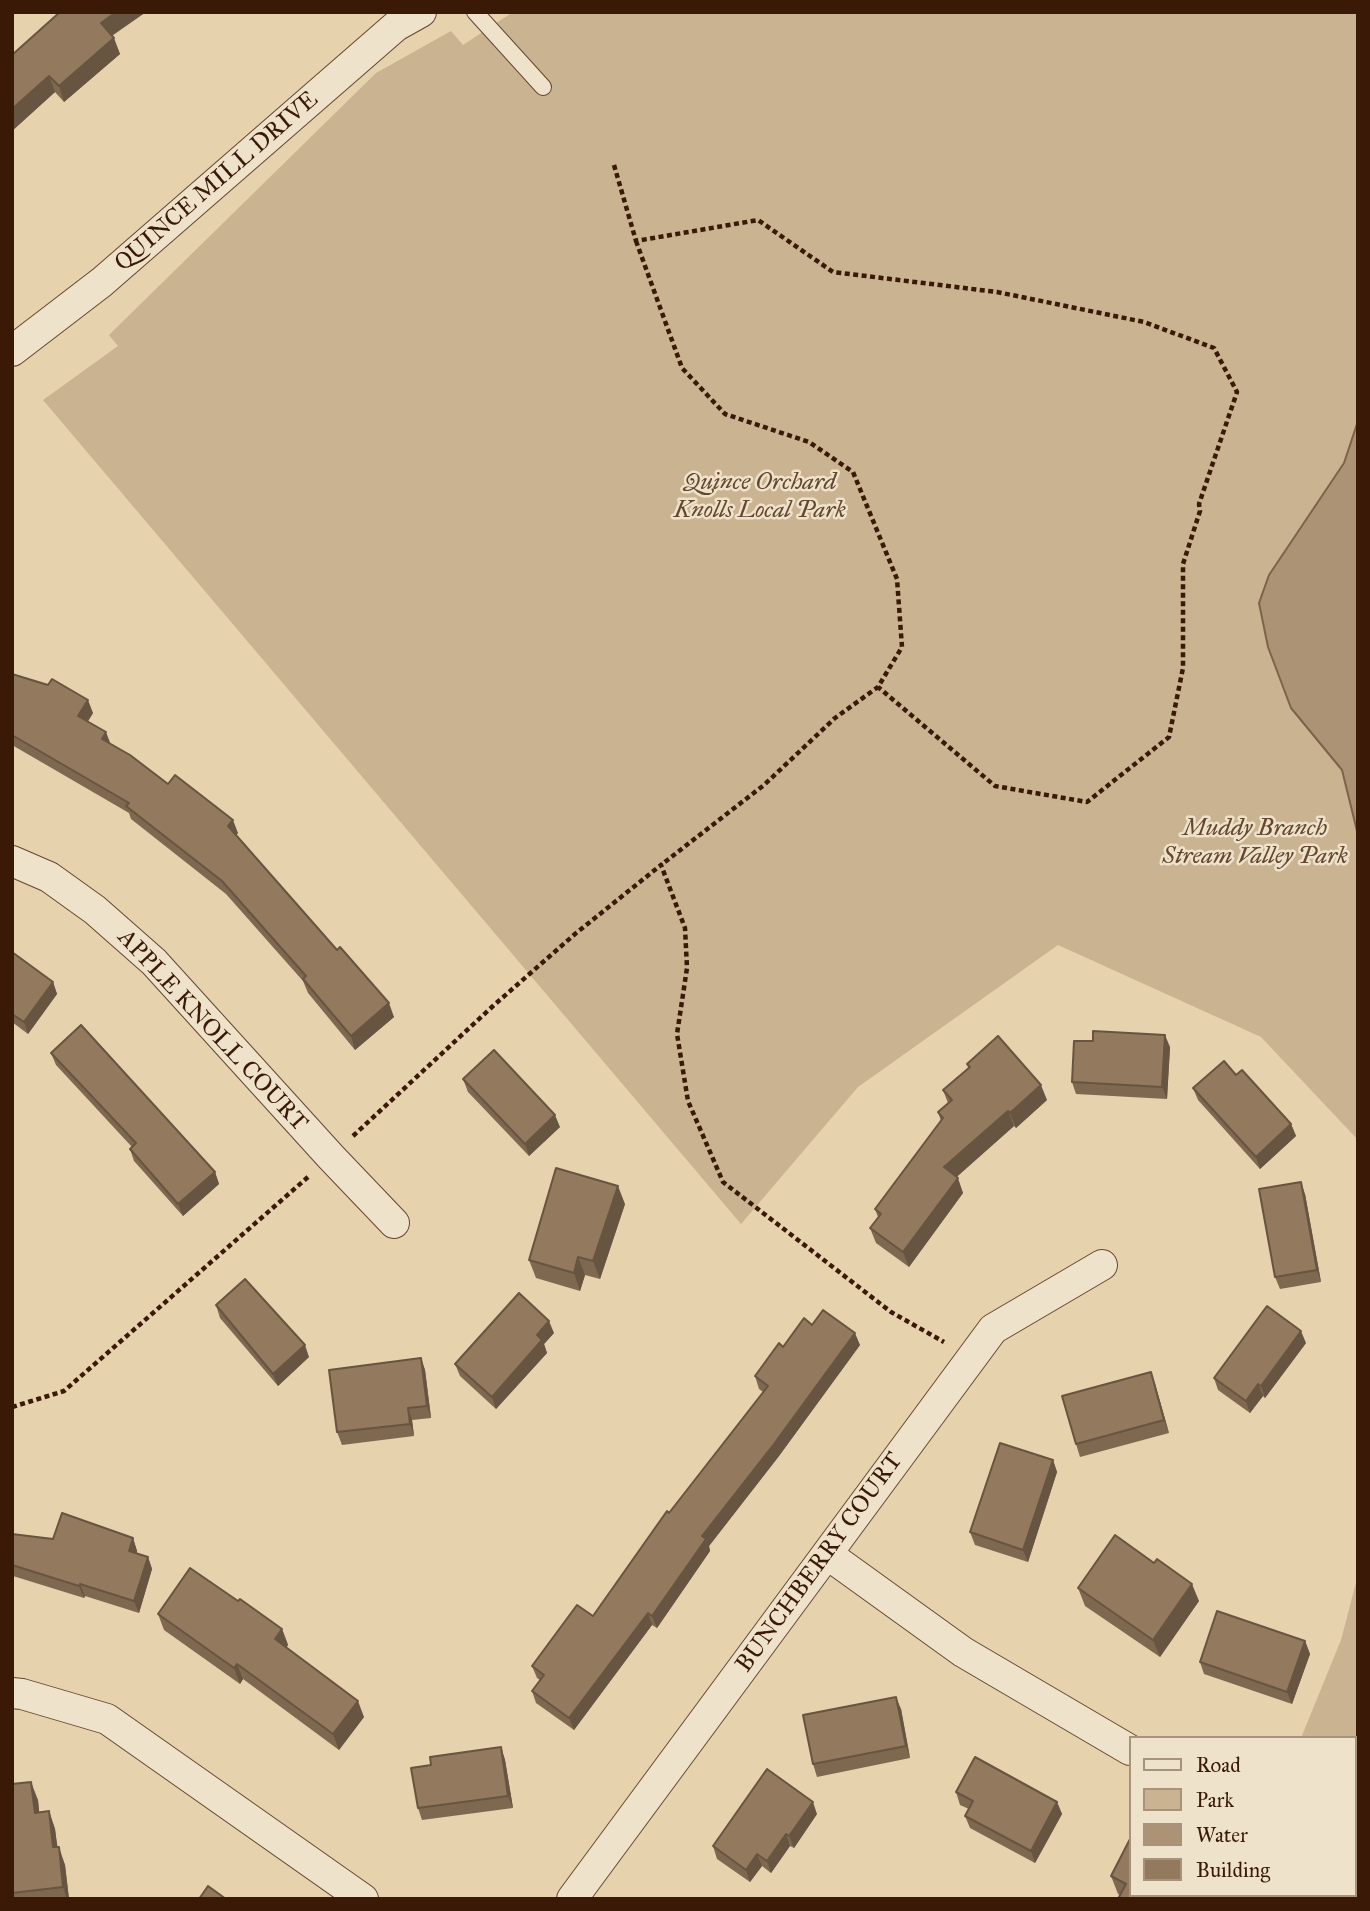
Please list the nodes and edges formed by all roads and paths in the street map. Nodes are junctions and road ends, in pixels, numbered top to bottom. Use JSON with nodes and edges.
{"nodes":[{"id":1,"x":475,"y":12,"type":"edge"},
{"id":2,"x":401,"y":17,"type":"edge"},
{"id":3,"x":543,"y":87,"type":"dead end"},
{"id":4,"x":614,"y":164,"type":"dead end"},
{"id":5,"x":636,"y":241,"type":"junction"},
{"id":6,"x":12,"y":351,"type":"edge"},
{"id":7,"x":878,"y":687,"type":"junction"},
{"id":8,"x":12,"y":861,"type":"edge"},
{"id":9,"x":661,"y":865,"type":"junction"},
{"id":10,"x":331,"y":1157,"type":"junction"},
{"id":11,"x":394,"y":1223,"type":"dead end"},
{"id":12,"x":1102,"y":1265,"type":"dead end"},
{"id":13,"x":970,"y":1361,"type":"junction"},
{"id":14,"x":12,"y":1407,"type":"edge"},
{"id":15,"x":827,"y":1555,"type":"junction"},
{"id":16,"x":12,"y":1693,"type":"edge"},
{"id":17,"x":1128,"y":1749,"type":"edge"},
{"id":18,"x":363,"y":1899,"type":"edge"},
{"id":19,"x":572,"y":1899,"type":"edge"}],
"edges":[{"from":1,"to":3,"type":"lane"},
{"from":2,"to":6,"type":"street","name":"QUINCE MILL DRIVE"},
{"from":4,"to":5,"type":"path"},
{"from":5,"to":7,"type":"path"},
{"from":5,"to":7,"type":"path"},
{"from":7,"to":9,"type":"path"},
{"from":8,"to":10,"type":"street","name":"APPLE KNOLL COURT"},
{"from":9,"to":10,"type":"path"},
{"from":9,"to":13,"type":"path"},
{"from":10,"to":11,"type":"street","name":"APPLE KNOLL COURT"},
{"from":10,"to":14,"type":"path"},
{"from":12,"to":13,"type":"street","name":"BUNCHBERRY COURT"},
{"from":13,"to":15,"type":"street","name":"BUNCHBERRY COURT"},
{"from":15,"to":17,"type":"street"},
{"from":15,"to":19,"type":"street","name":"BUNCHBERRY COURT"},
{"from":16,"to":18,"type":"street"}]}
